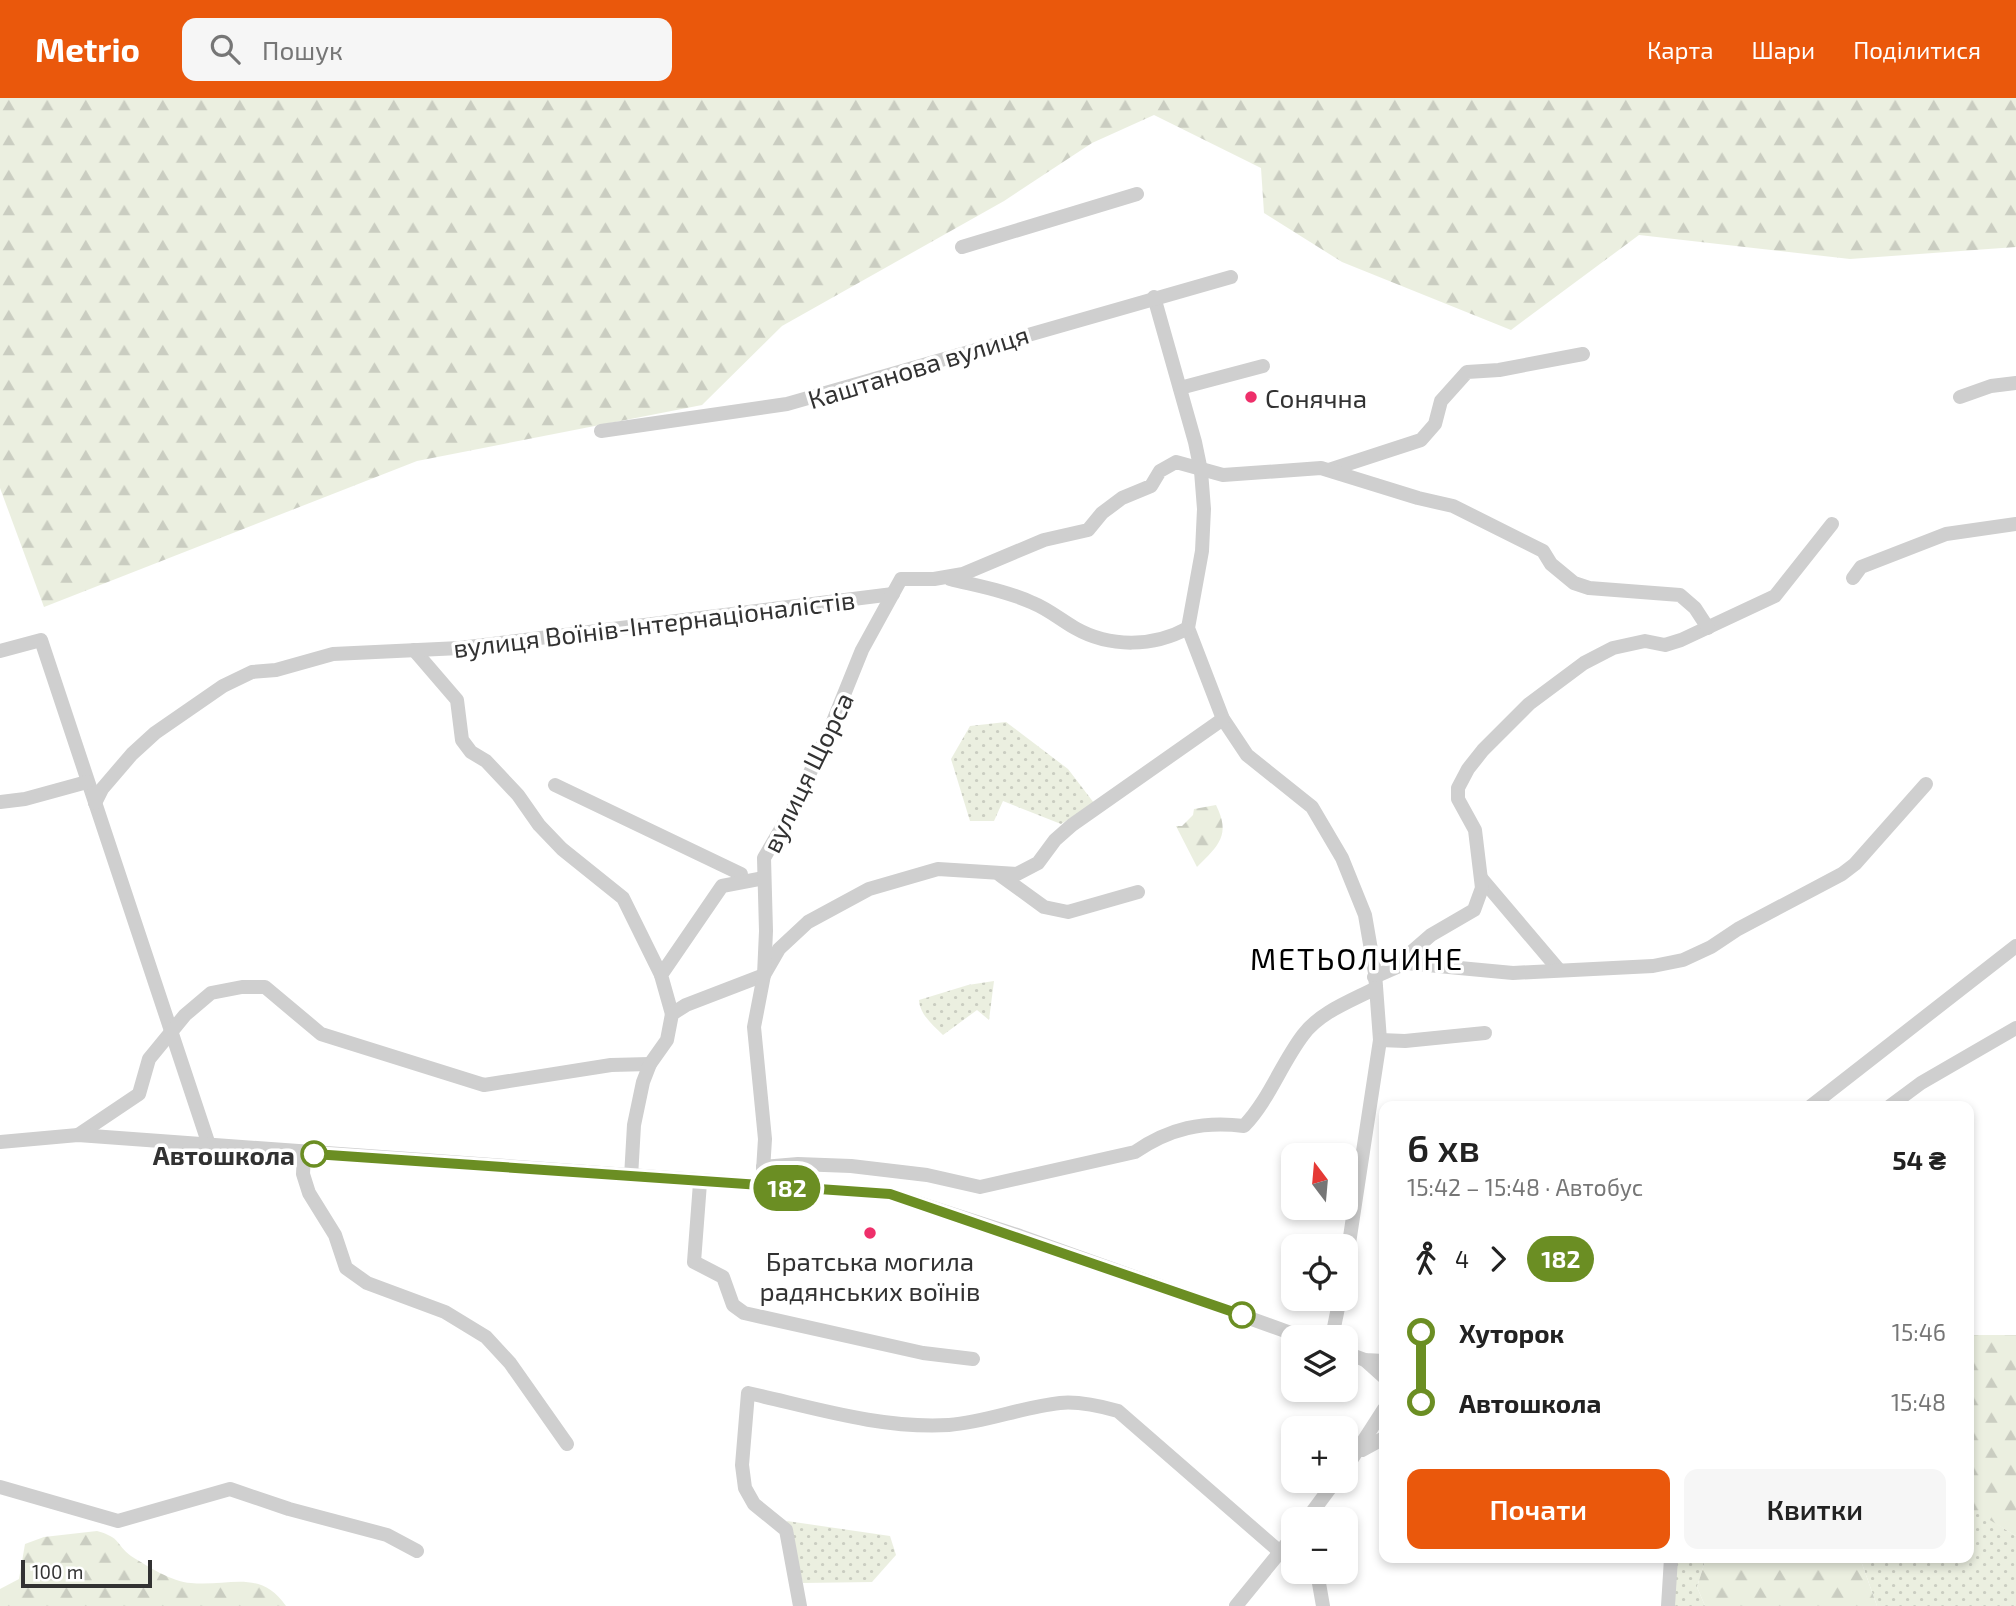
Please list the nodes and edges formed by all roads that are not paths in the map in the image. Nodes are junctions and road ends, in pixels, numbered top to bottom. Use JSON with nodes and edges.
{"nodes":[{"id":1,"x":1137,"y":194,"type":"dead end"},
{"id":2,"x":962,"y":247,"type":"dead end"},
{"id":3,"x":1231,"y":277,"type":"dead end"},
{"id":4,"x":1154,"y":297,"type":"junction"},
{"id":5,"x":1583,"y":354,"type":"dead end"},
{"id":6,"x":1263,"y":366,"type":"dead end"},
{"id":7,"x":2016,"y":383,"type":"edge"},
{"id":8,"x":1180,"y":388,"type":"junction"},
{"id":9,"x":1960,"y":397,"type":"dead end"},
{"id":10,"x":601,"y":431,"type":"dead end"},
{"id":11,"x":1328,"y":470,"type":"junction"},
{"id":12,"x":1200,"y":471,"type":"junction"},
{"id":13,"x":1832,"y":524,"type":"dead end"},
{"id":14,"x":2016,"y":524,"type":"edge"},
{"id":15,"x":945,"y":577,"type":"junction"},
{"id":16,"x":1853,"y":578,"type":"dead end"},
{"id":17,"x":893,"y":594,"type":"junction"},
{"id":18,"x":1188,"y":628,"type":"junction"},
{"id":19,"x":1708,"y":628,"type":"junction"},
{"id":20,"x":414,"y":650,"type":"junction"},
{"id":21,"x":0,"y":651,"type":"edge"},
{"id":22,"x":1223,"y":719,"type":"junction"},
{"id":23,"x":86,"y":782,"type":"junction"},
{"id":24,"x":1926,"y":784,"type":"dead end"},
{"id":25,"x":555,"y":785,"type":"dead end"},
{"id":26,"x":0,"y":802,"type":"edge"},
{"id":27,"x":95,"y":803,"type":"junction"},
{"id":28,"x":764,"y":858,"type":"junction"},
{"id":29,"x":741,"y":874,"type":"junction"},
{"id":30,"x":1000,"y":875,"type":"junction"},
{"id":31,"x":764,"y":878,"type":"junction"},
{"id":32,"x":1481,"y":878,"type":"junction"},
{"id":33,"x":723,"y":886,"type":"junction"},
{"id":34,"x":1138,"y":892,"type":"dead end"},
{"id":35,"x":2016,"y":946,"type":"edge"},
{"id":36,"x":1406,"y":963,"type":"junction"},
{"id":37,"x":1559,"y":970,"type":"junction"},
{"id":38,"x":661,"y":975,"type":"junction"},
{"id":39,"x":764,"y":975,"type":"junction"},
{"id":40,"x":1375,"y":983,"type":"junction"},
{"id":41,"x":671,"y":1014,"type":"junction"},
{"id":42,"x":2016,"y":1028,"type":"edge"},
{"id":43,"x":1485,"y":1033,"type":"dead end"},
{"id":44,"x":172,"y":1034,"type":"junction"},
{"id":45,"x":1380,"y":1040,"type":"junction"},
{"id":46,"x":650,"y":1064,"type":"junction"},
{"id":47,"x":1817,"y":1101,"type":"edge"},
{"id":48,"x":1897,"y":1101,"type":"edge"},
{"id":49,"x":78,"y":1135,"type":"junction"},
{"id":50,"x":0,"y":1142,"type":"edge"},
{"id":51,"x":209,"y":1145,"type":"junction"},
{"id":52,"x":304,"y":1153,"type":"junction"},
{"id":53,"x":763,"y":1167,"type":"junction"},
{"id":54,"x":631,"y":1177,"type":"junction"},
{"id":55,"x":701,"y":1183,"type":"junction"},
{"id":56,"x":762,"y":1186,"type":"junction"},
{"id":57,"x":1350,"y":1234,"type":"edge"},
{"id":58,"x":1281,"y":1329,"type":"edge"},
{"id":59,"x":1358,"y":1357,"type":"edge"},
{"id":60,"x":973,"y":1359,"type":"dead end"},
{"id":61,"x":1365,"y":1360,"type":"junction"},
{"id":62,"x":1379,"y":1361,"type":"edge"},
{"id":63,"x":1379,"y":1373,"type":"edge"},
{"id":64,"x":1379,"y":1417,"type":"edge"},
{"id":65,"x":1379,"y":1441,"type":"edge"},
{"id":66,"x":567,"y":1444,"type":"dead end"},
{"id":67,"x":1358,"y":1452,"type":"joint"},
{"id":68,"x":0,"y":1487,"type":"edge"},
{"id":69,"x":417,"y":1551,"type":"dead end"},
{"id":70,"x":1280,"y":1552,"type":"joint"},
{"id":71,"x":1671,"y":1563,"type":"edge"},
{"id":72,"x":1319,"y":1584,"type":"edge"},
{"id":73,"x":800,"y":1606,"type":"edge"},
{"id":74,"x":1236,"y":1606,"type":"edge"},
{"id":75,"x":1323,"y":1606,"type":"edge"},
{"id":76,"x":1668,"y":1606,"type":"edge"}],
"edges":[{"from":1,"to":2,"type":"street"},
{"from":3,"to":4,"type":"street","name":"Каштанова вулиця"},
{"from":4,"to":8,"type":"street"},
{"from":4,"to":10,"type":"street","name":"Каштанова вулиця"},
{"from":5,"to":11,"type":"street"},
{"from":6,"to":8,"type":"street"},
{"from":7,"to":9,"type":"street"},
{"from":8,"to":12,"type":"street"},
{"from":11,"to":12,"type":"street"},
{"from":11,"to":19,"type":"street"},
{"from":12,"to":15,"type":"street","name":"вулиця Щорса"},
{"from":12,"to":18,"type":"street"},
{"from":13,"to":19,"type":"street"},
{"from":14,"to":16,"type":"street"},
{"from":15,"to":17,"type":"street","name":"вулиця Щорса"},
{"from":15,"to":18,"type":"street","name":"вулиця Щорса"},
{"from":17,"to":20,"type":"street","name":"вулиця Воїнів-Інтернаціоналістів"},
{"from":17,"to":28,"type":"street","name":"вулиця Щорса"},
{"from":18,"to":22,"type":"street"},
{"from":19,"to":32,"type":"street"},
{"from":20,"to":27,"type":"street","name":"вулиця Воїнів-Інтернаціоналістів"},
{"from":20,"to":38,"type":"street"},
{"from":21,"to":23,"type":"street"},
{"from":22,"to":30,"type":"street"},
{"from":22,"to":40,"type":"street"},
{"from":23,"to":26,"type":"street"},
{"from":23,"to":27,"type":"street"},
{"from":24,"to":37,"type":"street"},
{"from":25,"to":29,"type":"street"},
{"from":27,"to":44,"type":"street"},
{"from":28,"to":29,"type":"street"},
{"from":28,"to":31,"type":"street","name":"вулиця Щорса"},
{"from":29,"to":33,"type":"street"},
{"from":30,"to":34,"type":"street"},
{"from":30,"to":39,"type":"street"},
{"from":31,"to":33,"type":"street"},
{"from":31,"to":39,"type":"street","name":"вулиця Щорса"},
{"from":32,"to":36,"type":"street"},
{"from":32,"to":37,"type":"street"},
{"from":33,"to":38,"type":"street"},
{"from":35,"to":47,"type":"street"},
{"from":36,"to":37,"type":"street"},
{"from":36,"to":40,"type":"street"},
{"from":38,"to":41,"type":"street"},
{"from":39,"to":41,"type":"street"},
{"from":39,"to":53,"type":"street","name":"вулиця Щорса"},
{"from":40,"to":45,"type":"street"},
{"from":40,"to":53,"type":"street"},
{"from":41,"to":46,"type":"street"},
{"from":42,"to":48,"type":"street"},
{"from":43,"to":45,"type":"street"},
{"from":44,"to":46,"type":"street"},
{"from":44,"to":49,"type":"street"},
{"from":44,"to":51,"type":"street"},
{"from":45,"to":57,"type":"street"},
{"from":46,"to":54,"type":"street"},
{"from":49,"to":50,"type":"street"},
{"from":49,"to":51,"type":"street"},
{"from":51,"to":52,"type":"street"},
{"from":52,"to":54,"type":"street"},
{"from":52,"to":66,"type":"street"},
{"from":53,"to":56,"type":"street","name":"вулиця Щорса"},
{"from":54,"to":55,"type":"street"},
{"from":55,"to":56,"type":"street"},
{"from":55,"to":60,"type":"street"},
{"from":56,"to":58,"type":"street"},
{"from":59,"to":61,"type":"street"},
{"from":61,"to":62,"type":"street"},
{"from":61,"to":63,"type":"street"},
{"from":64,"to":67,"type":"street"},
{"from":65,"to":67,"type":"street"},
{"from":68,"to":69,"type":"street"},
{"from":70,"to":73,"type":"street"},
{"from":70,"to":74,"type":"street"},
{"from":71,"to":76,"type":"street"},
{"from":72,"to":75,"type":"street"}]}
